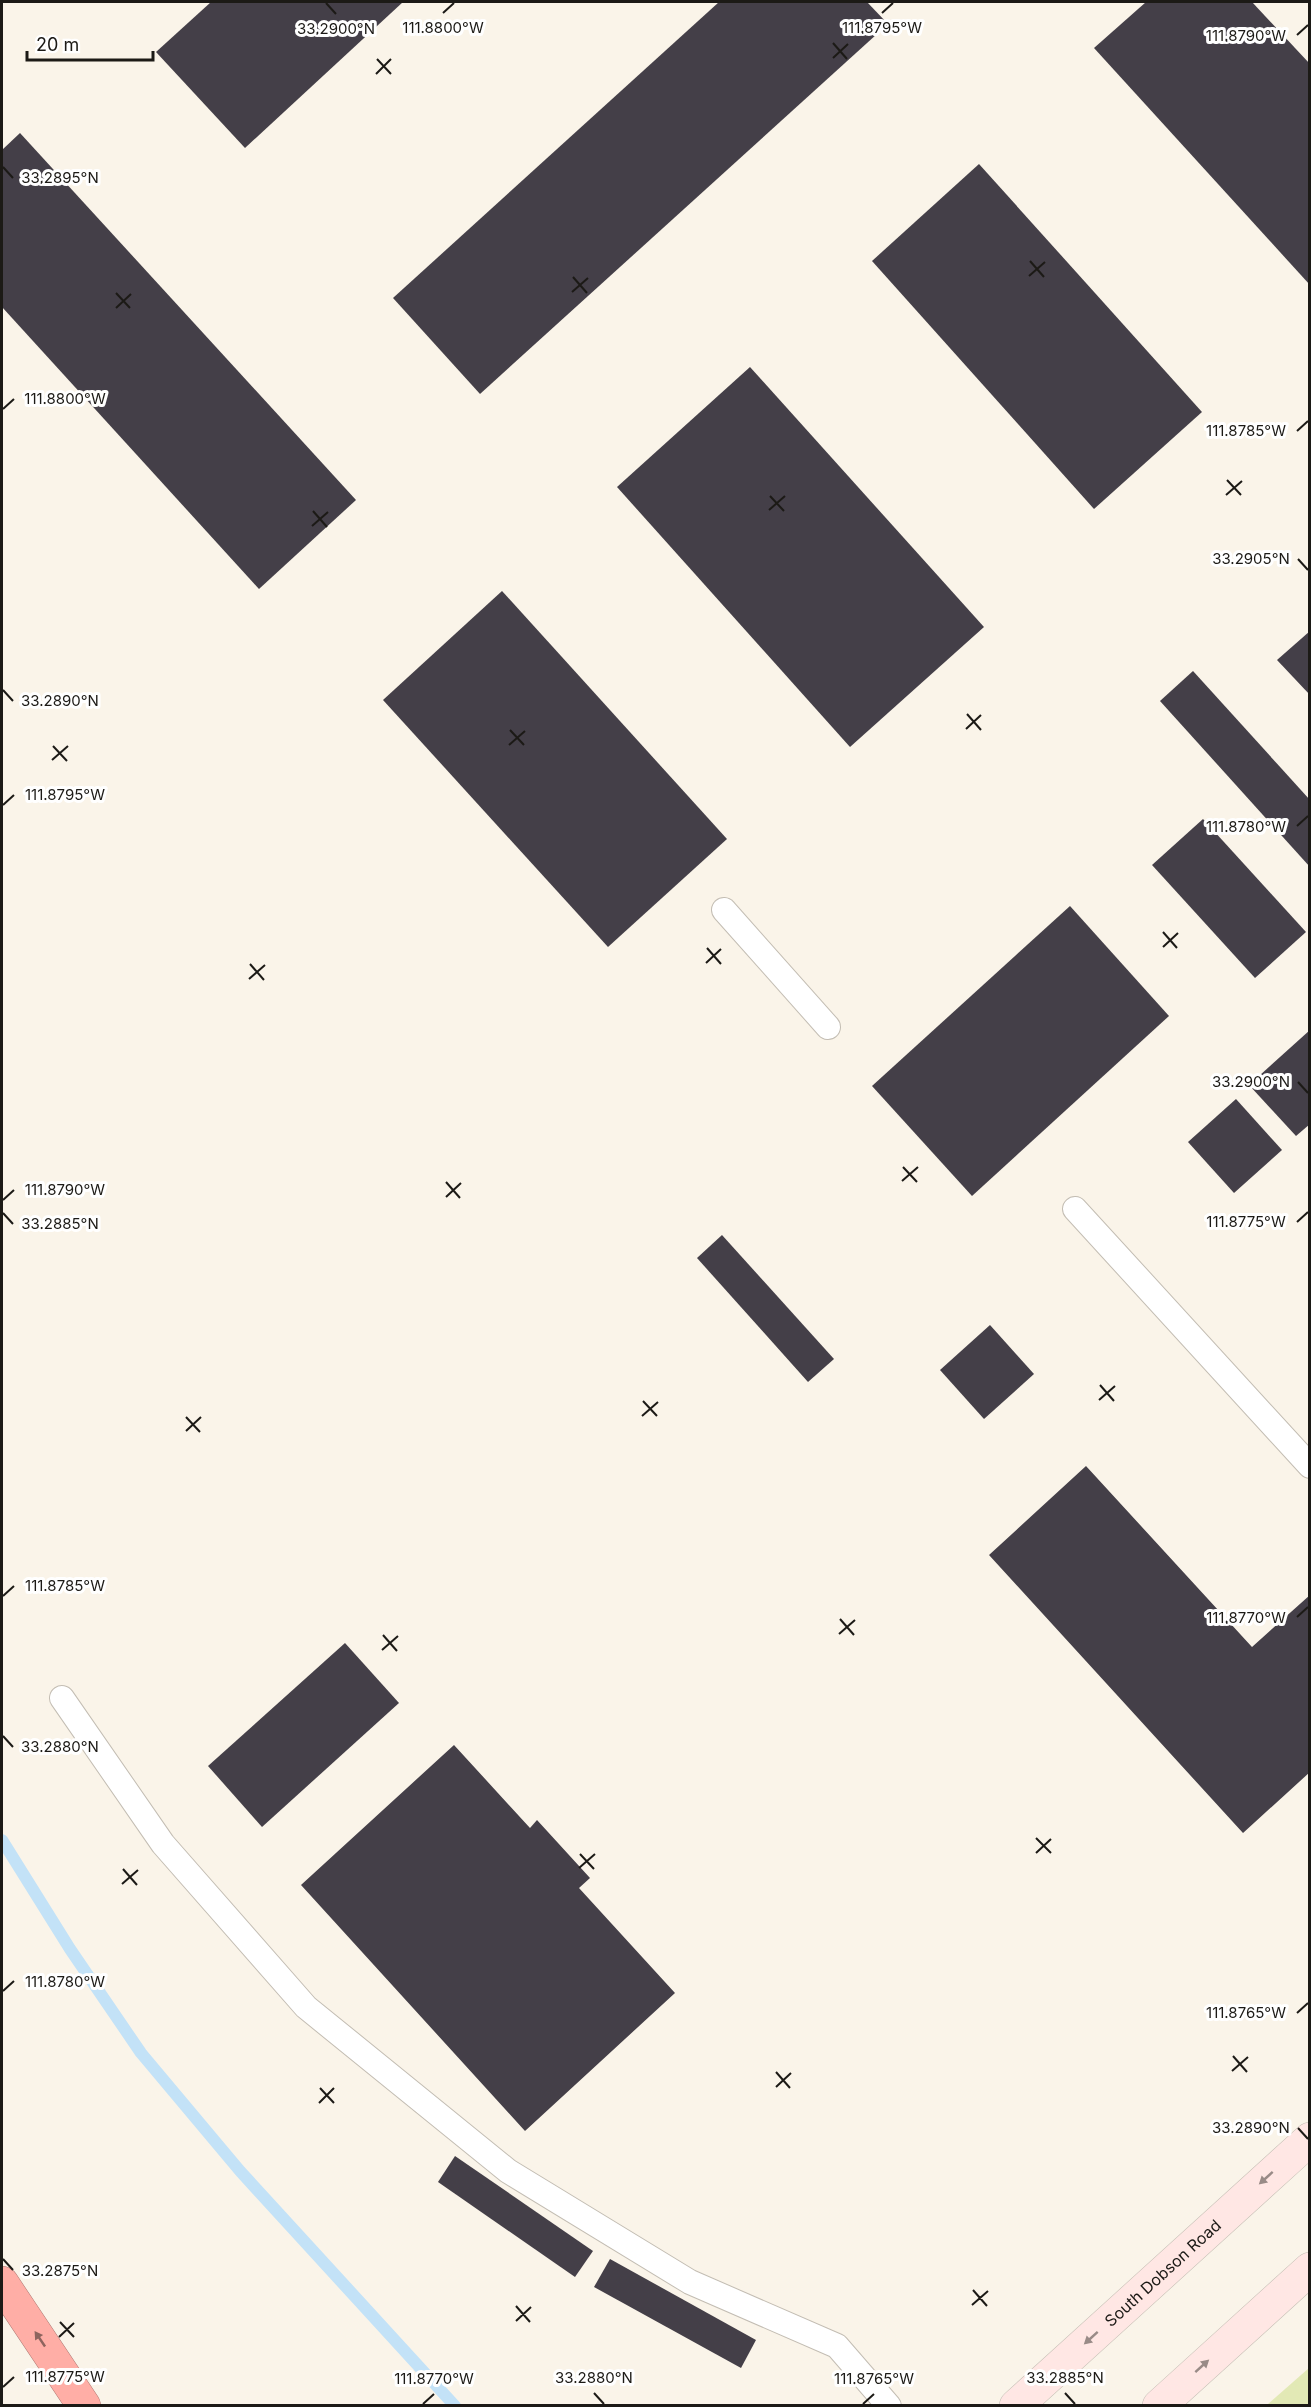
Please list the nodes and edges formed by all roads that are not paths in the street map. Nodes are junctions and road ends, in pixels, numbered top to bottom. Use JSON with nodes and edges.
{"nodes":[{"id":1,"x":724,"y":910,"type":"dead end"},
{"id":2,"x":828,"y":1027,"type":"dead end"},
{"id":3,"x":1075,"y":1209,"type":"dead end"},
{"id":4,"x":1310,"y":1466,"type":"edge"},
{"id":5,"x":62,"y":1698,"type":"dead end"},
{"id":6,"x":1310,"y":2139,"type":"edge"},
{"id":7,"x":1310,"y":2268,"type":"edge"},
{"id":8,"x":2,"y":2283,"type":"edge"},
{"id":9,"x":84,"y":2406,"type":"edge"},
{"id":10,"x":889,"y":2406,"type":"edge"},
{"id":11,"x":1016,"y":2406,"type":"edge"},
{"id":12,"x":1159,"y":2406,"type":"edge"}],
"edges":[{"from":1,"to":2,"type":"lane"},
{"from":3,"to":4,"type":"lane"},
{"from":5,"to":10,"type":"lane"},
{"from":6,"to":11,"type":"main road","name":"South Dobson Road","one_way":true},
{"from":12,"to":7,"type":"main road","one_way":true},
{"from":9,"to":8,"type":"highway","one_way":true}]}
